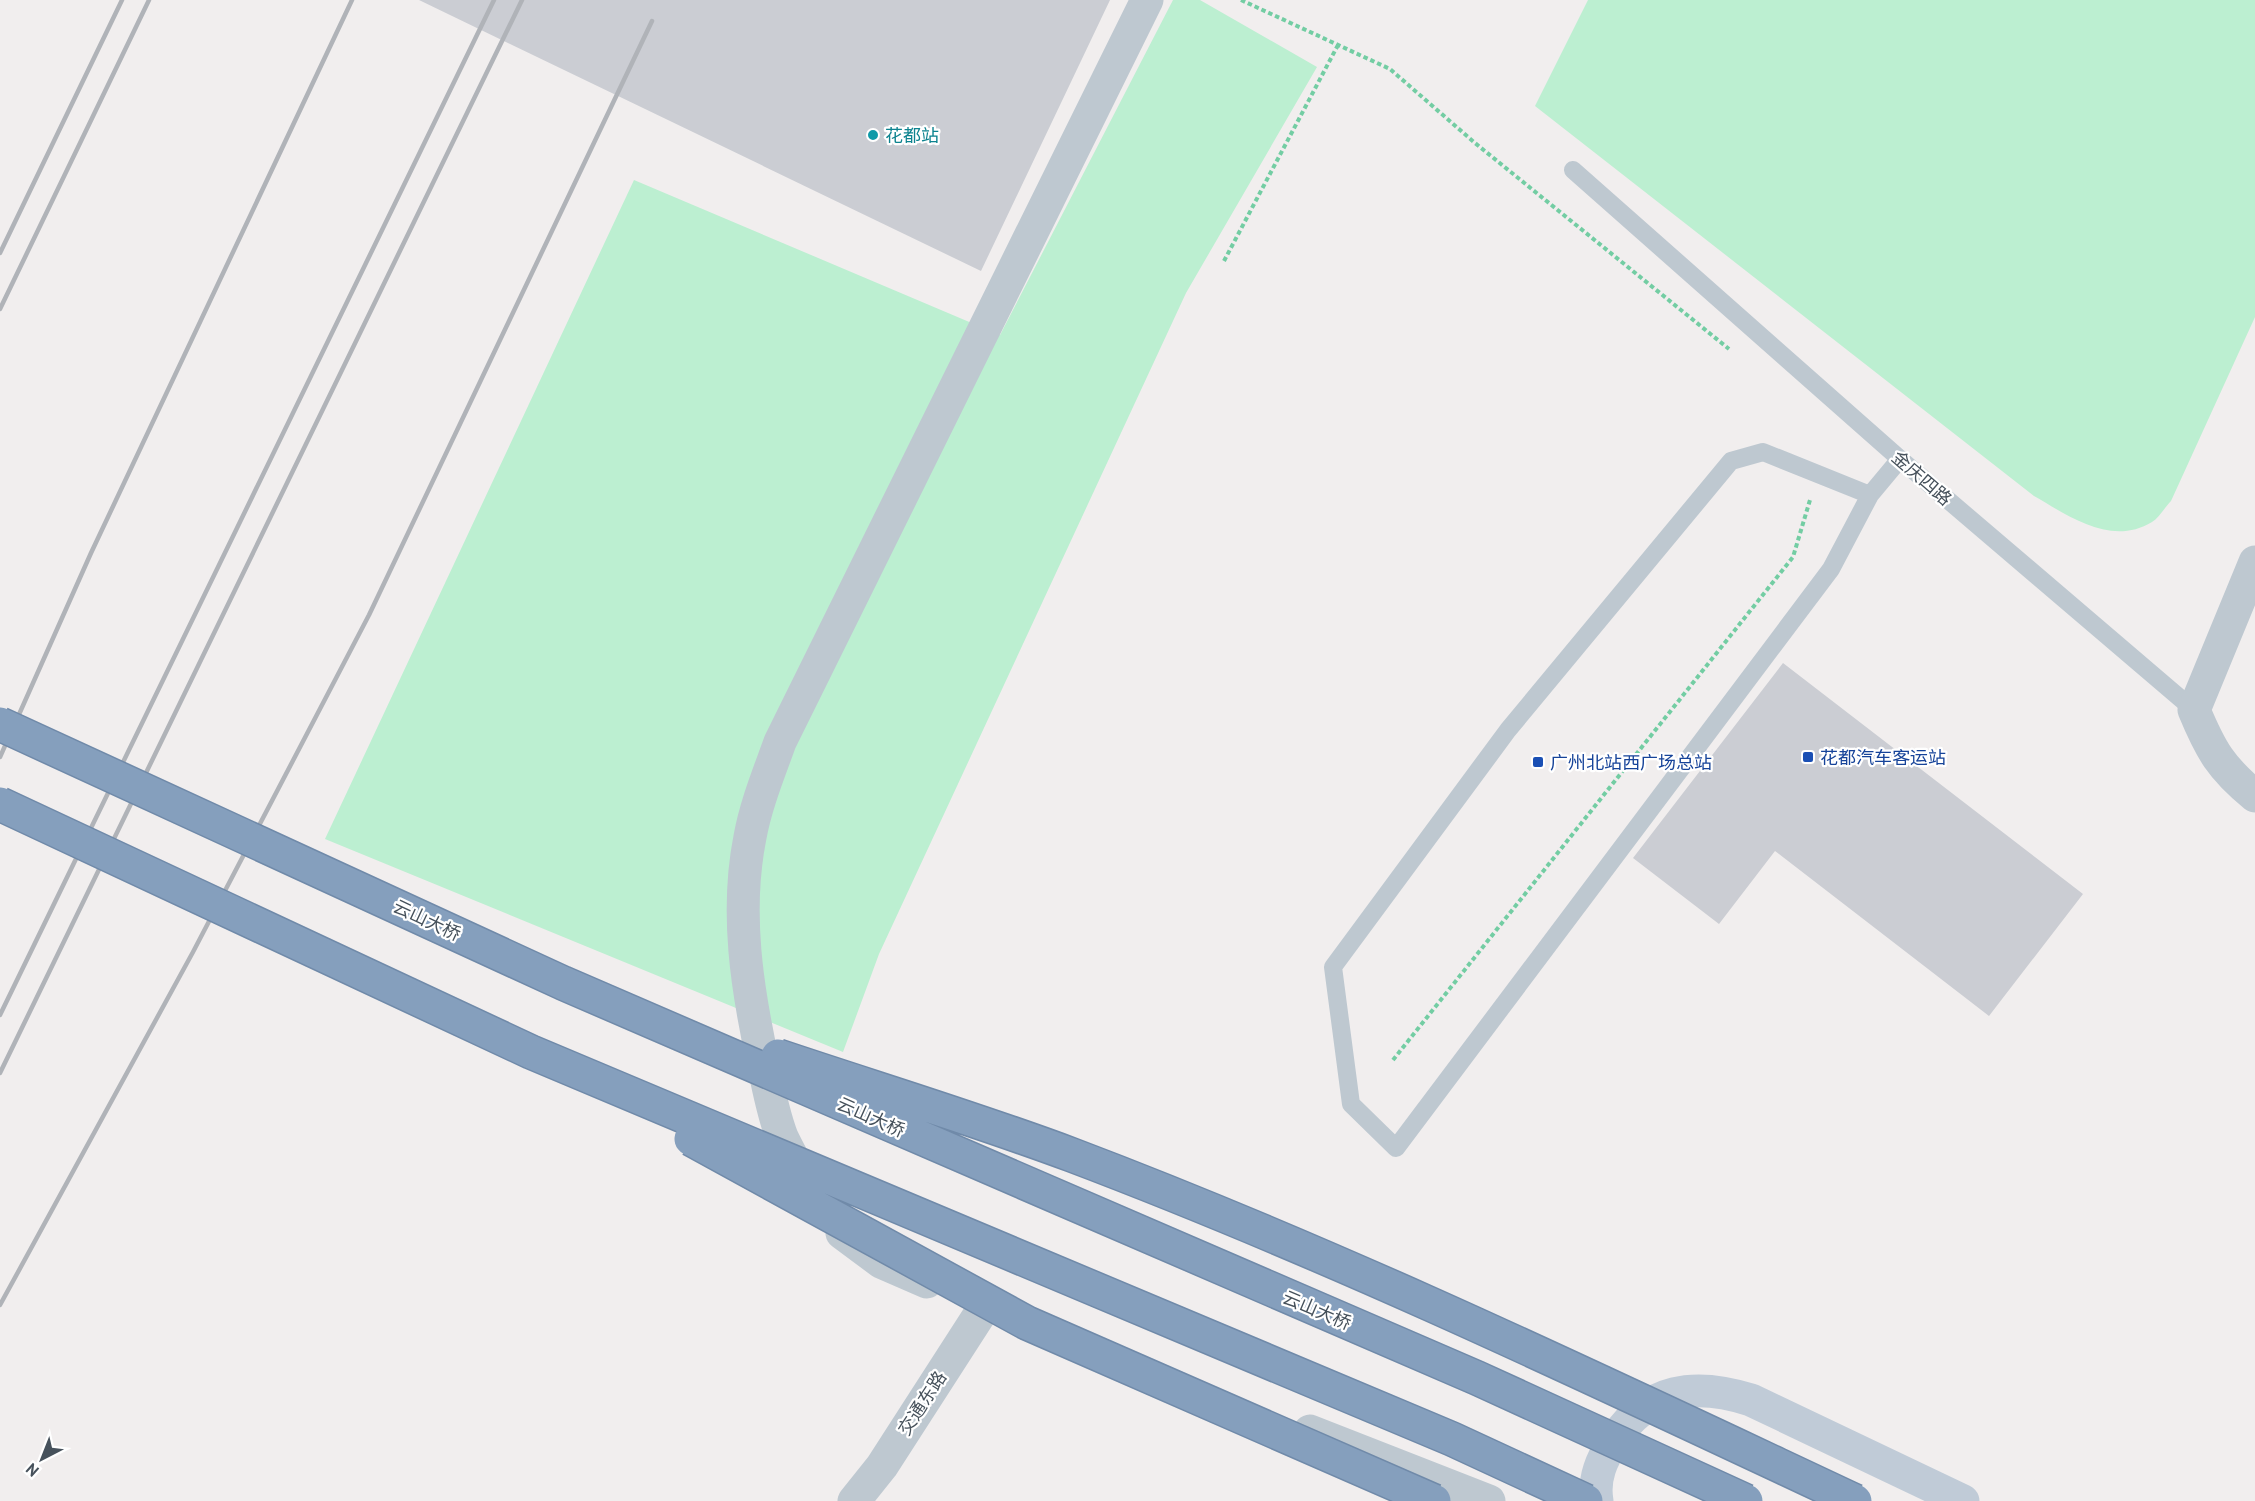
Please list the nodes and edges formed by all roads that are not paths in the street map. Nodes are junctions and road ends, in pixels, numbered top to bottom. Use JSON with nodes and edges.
{"nodes":[{"id":1,"x":1147,"y":0,"type":"edge"},
{"id":2,"x":1573,"y":170,"type":"dead end"},
{"id":3,"x":1900,"y":459,"type":"junction"},
{"id":4,"x":1870,"y":495,"type":"junction"},
{"id":5,"x":2255,"y":562,"type":"edge"},
{"id":6,"x":2194,"y":710,"type":"junction"},
{"id":7,"x":0,"y":724,"type":"edge"},
{"id":8,"x":2255,"y":796,"type":"edge"},
{"id":9,"x":0,"y":804,"type":"edge"},
{"id":10,"x":563,"y":983,"type":"junction"},
{"id":11,"x":531,"y":1052,"type":"junction"},
{"id":12,"x":987,"y":1303,"type":"junction"},
{"id":13,"x":854,"y":1501,"type":"edge"},
{"id":14,"x":1434,"y":1501,"type":"edge"},
{"id":15,"x":1489,"y":1501,"type":"edge"},
{"id":16,"x":1587,"y":1501,"type":"edge"},
{"id":17,"x":1597,"y":1501,"type":"edge"},
{"id":18,"x":1746,"y":1501,"type":"edge"},
{"id":19,"x":1855,"y":1501,"type":"edge"},
{"id":20,"x":1963,"y":1501,"type":"edge"}],
"edges":[{"from":1,"to":12,"type":"street"},
{"from":2,"to":3,"type":"lane","name":"金庆四路"},
{"from":3,"to":4,"type":"lane"},
{"from":3,"to":6,"type":"lane","name":"金庆四路"},
{"from":4,"to":4,"type":"lane"},
{"from":5,"to":6,"type":"street"},
{"from":6,"to":8,"type":"street","name":"金庆四路"},
{"from":7,"to":10,"type":"highway","name":"云山大桥","bridge":true},
{"from":9,"to":11,"type":"highway","bridge":true},
{"from":10,"to":18,"type":"highway","name":"云山大桥","bridge":true},
{"from":10,"to":19,"type":"highway","bridge":true},
{"from":11,"to":14,"type":"highway","bridge":true},
{"from":11,"to":16,"type":"highway","bridge":true},
{"from":12,"to":13,"type":"street","name":"交通东路"},
{"from":12,"to":15,"type":"street"},
{"from":17,"to":20,"type":"street"}]}
